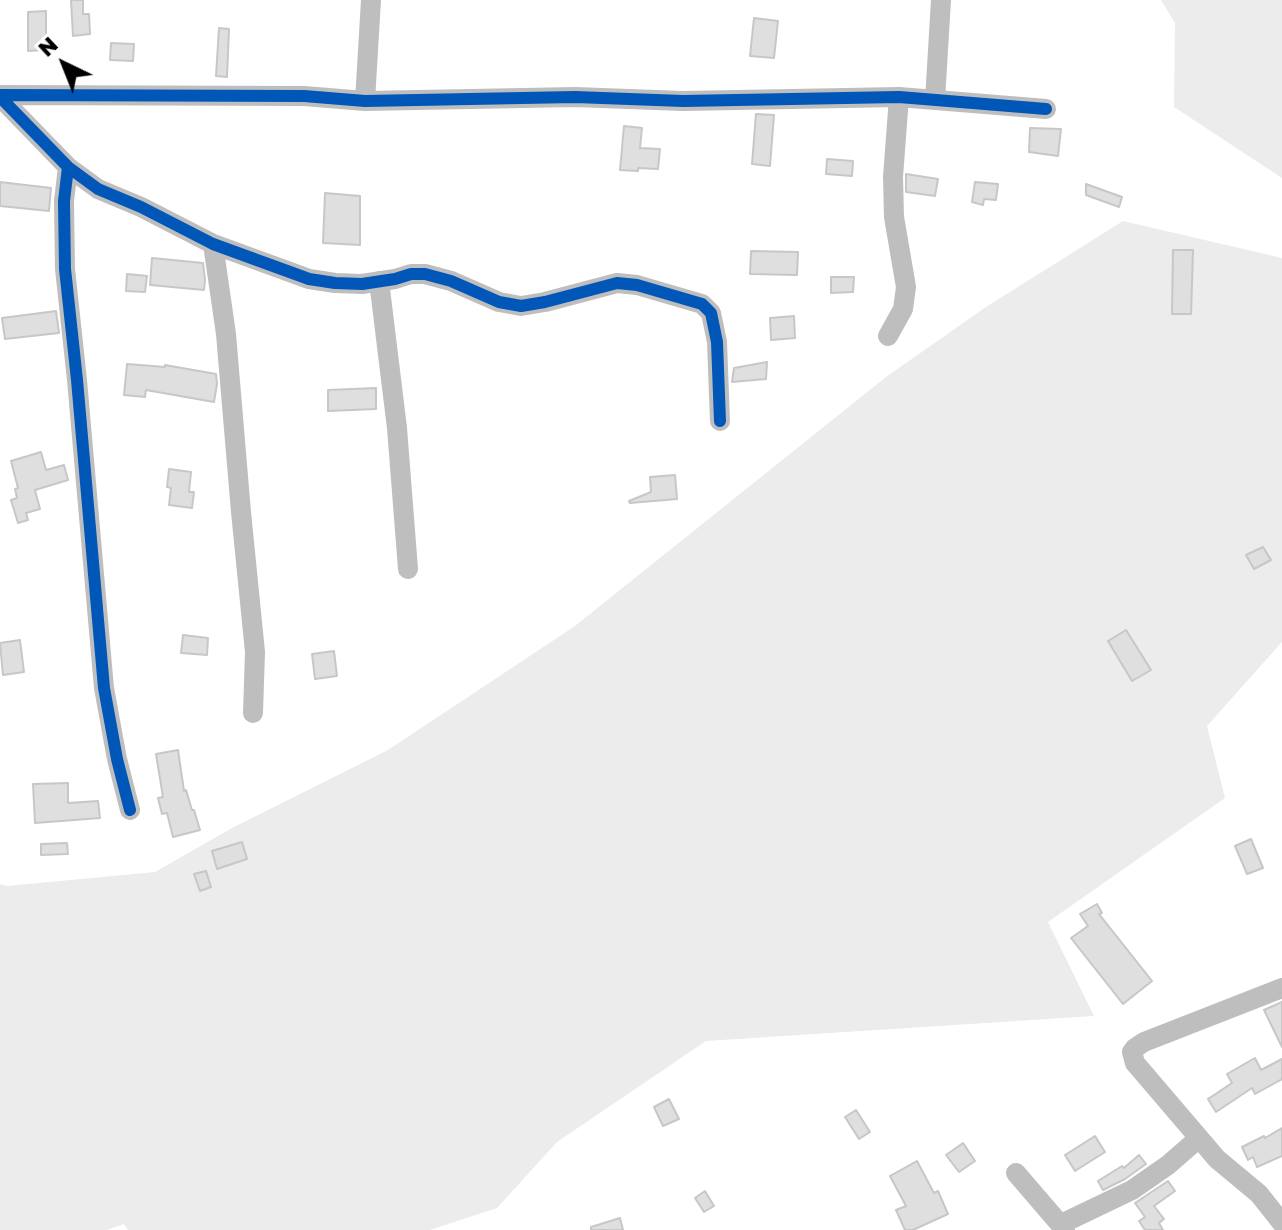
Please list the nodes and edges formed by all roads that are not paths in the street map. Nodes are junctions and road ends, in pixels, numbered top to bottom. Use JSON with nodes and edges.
{"nodes":[{"id":1,"x":371,"y":0,"type":"edge"},
{"id":2,"x":941,"y":0,"type":"edge"},
{"id":3,"x":0,"y":96,"type":"edge"},
{"id":4,"x":899,"y":97,"type":"junction"},
{"id":5,"x":935,"y":100,"type":"junction"},
{"id":6,"x":365,"y":101,"type":"junction"},
{"id":7,"x":1046,"y":109,"type":"dead end"},
{"id":8,"x":68,"y":167,"type":"junction"},
{"id":9,"x":213,"y":244,"type":"junction"},
{"id":10,"x":379,"y":281,"type":"junction"},
{"id":11,"x":888,"y":336,"type":"dead end"},
{"id":12,"x":720,"y":421,"type":"dead end"},
{"id":13,"x":408,"y":569,"type":"dead end"},
{"id":14,"x":253,"y":713,"type":"dead end"},
{"id":15,"x":130,"y":810,"type":"dead end"},
{"id":16,"x":1282,"y":988,"type":"edge"},
{"id":17,"x":1199,"y":1138,"type":"junction"},
{"id":18,"x":1016,"y":1173,"type":"dead end"},
{"id":19,"x":1282,"y":1223,"type":"edge"},
{"id":20,"x":1063,"y":1227,"type":"edge"}],
"edges":[{"from":1,"to":6,"type":"street"},
{"from":2,"to":5,"type":"street"},
{"from":3,"to":6,"type":"street"},
{"from":3,"to":8,"type":"street"},
{"from":4,"to":5,"type":"street"},
{"from":4,"to":6,"type":"street"},
{"from":4,"to":11,"type":"street"},
{"from":5,"to":7,"type":"street"},
{"from":8,"to":9,"type":"street"},
{"from":8,"to":15,"type":"street"},
{"from":9,"to":10,"type":"street"},
{"from":9,"to":14,"type":"street"},
{"from":10,"to":12,"type":"street"},
{"from":10,"to":13,"type":"street"},
{"from":16,"to":17,"type":"street"},
{"from":17,"to":19,"type":"street"},
{"from":17,"to":20,"type":"street"},
{"from":18,"to":20,"type":"street"}]}
